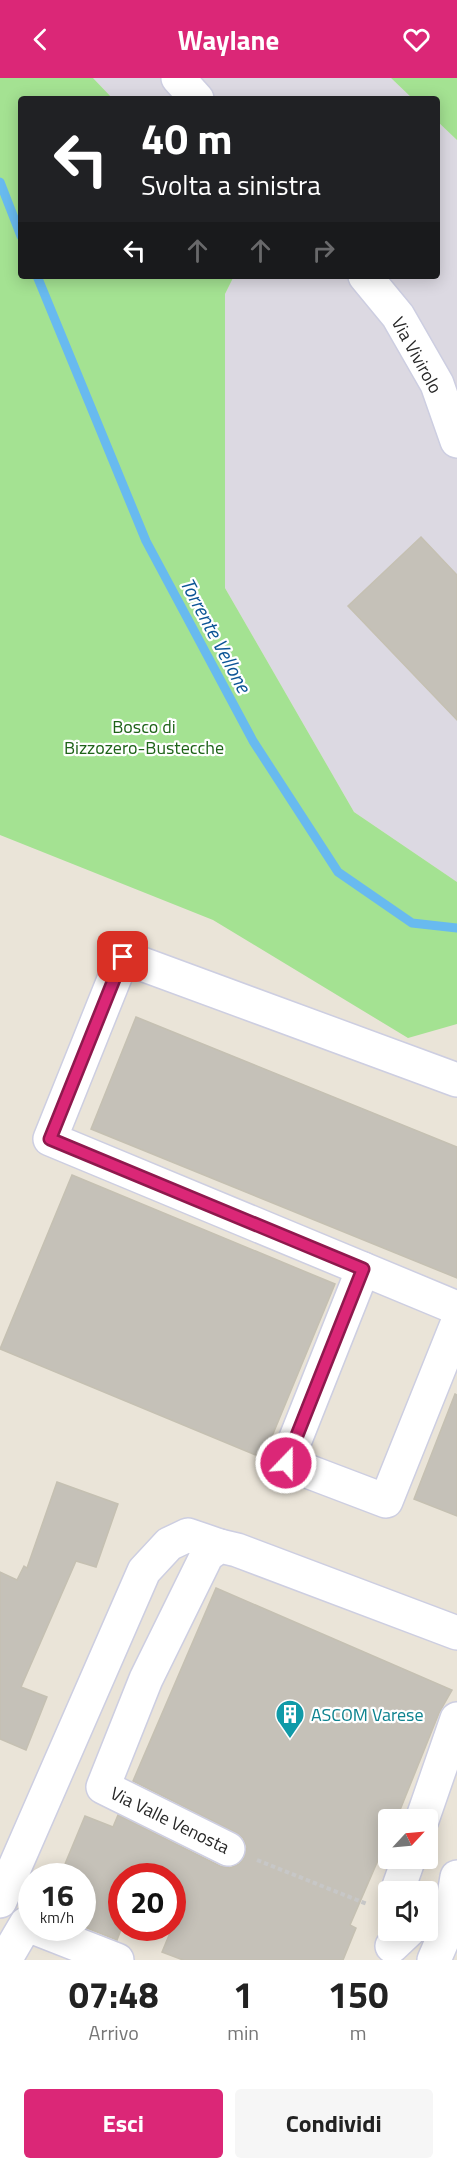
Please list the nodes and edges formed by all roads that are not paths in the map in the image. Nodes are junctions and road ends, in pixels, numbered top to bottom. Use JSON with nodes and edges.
{"nodes":[{"id":1,"x":178,"y":78,"type":"edge"},
{"id":2,"x":194,"y":96,"type":"edge"},
{"id":3,"x":367,"y":279,"type":"edge"},
{"id":4,"x":457,"y":441,"type":"edge"},
{"id":5,"x":457,"y":1080,"type":"edge"},
{"id":6,"x":363,"y":1269,"type":"junction"},
{"id":7,"x":457,"y":1308,"type":"edge"},
{"id":8,"x":457,"y":1324,"type":"edge"},
{"id":9,"x":220,"y":1546,"type":"junction"},
{"id":10,"x":457,"y":1633,"type":"edge"},
{"id":11,"x":457,"y":1719,"type":"edge"},
{"id":12,"x":426,"y":1809,"type":"edge"},
{"id":13,"x":228,"y":1849,"type":"road end"},
{"id":14,"x":455,"y":1883,"type":"edge"},
{"id":15,"x":0,"y":1900,"type":"edge"},
{"id":16,"x":438,"y":1922,"type":"edge"},
{"id":17,"x":18,"y":1933,"type":"edge"},
{"id":18,"x":69,"y":1941,"type":"edge"},
{"id":19,"x":436,"y":1941,"type":"edge"},
{"id":20,"x":5,"y":1960,"type":"edge"},
{"id":21,"x":117,"y":1960,"type":"edge"},
{"id":22,"x":434,"y":1960,"type":"edge"}],
"edges":[{"from":1,"to":2,"type":"street"},
{"from":3,"to":4,"type":"street","name":"Via Vivirolo"},
{"from":5,"to":6,"type":"street"},
{"from":6,"to":7,"type":"street"},
{"from":6,"to":8,"type":"street"},
{"from":9,"to":10,"type":"street"},
{"from":9,"to":13,"type":"street","name":"Via Valle Venosta"},
{"from":9,"to":15,"type":"street"},
{"from":11,"to":12,"type":"street"},
{"from":14,"to":16,"type":"street"},
{"from":17,"to":20,"type":"street"},
{"from":18,"to":21,"type":"street"},
{"from":19,"to":22,"type":"street"}]}
